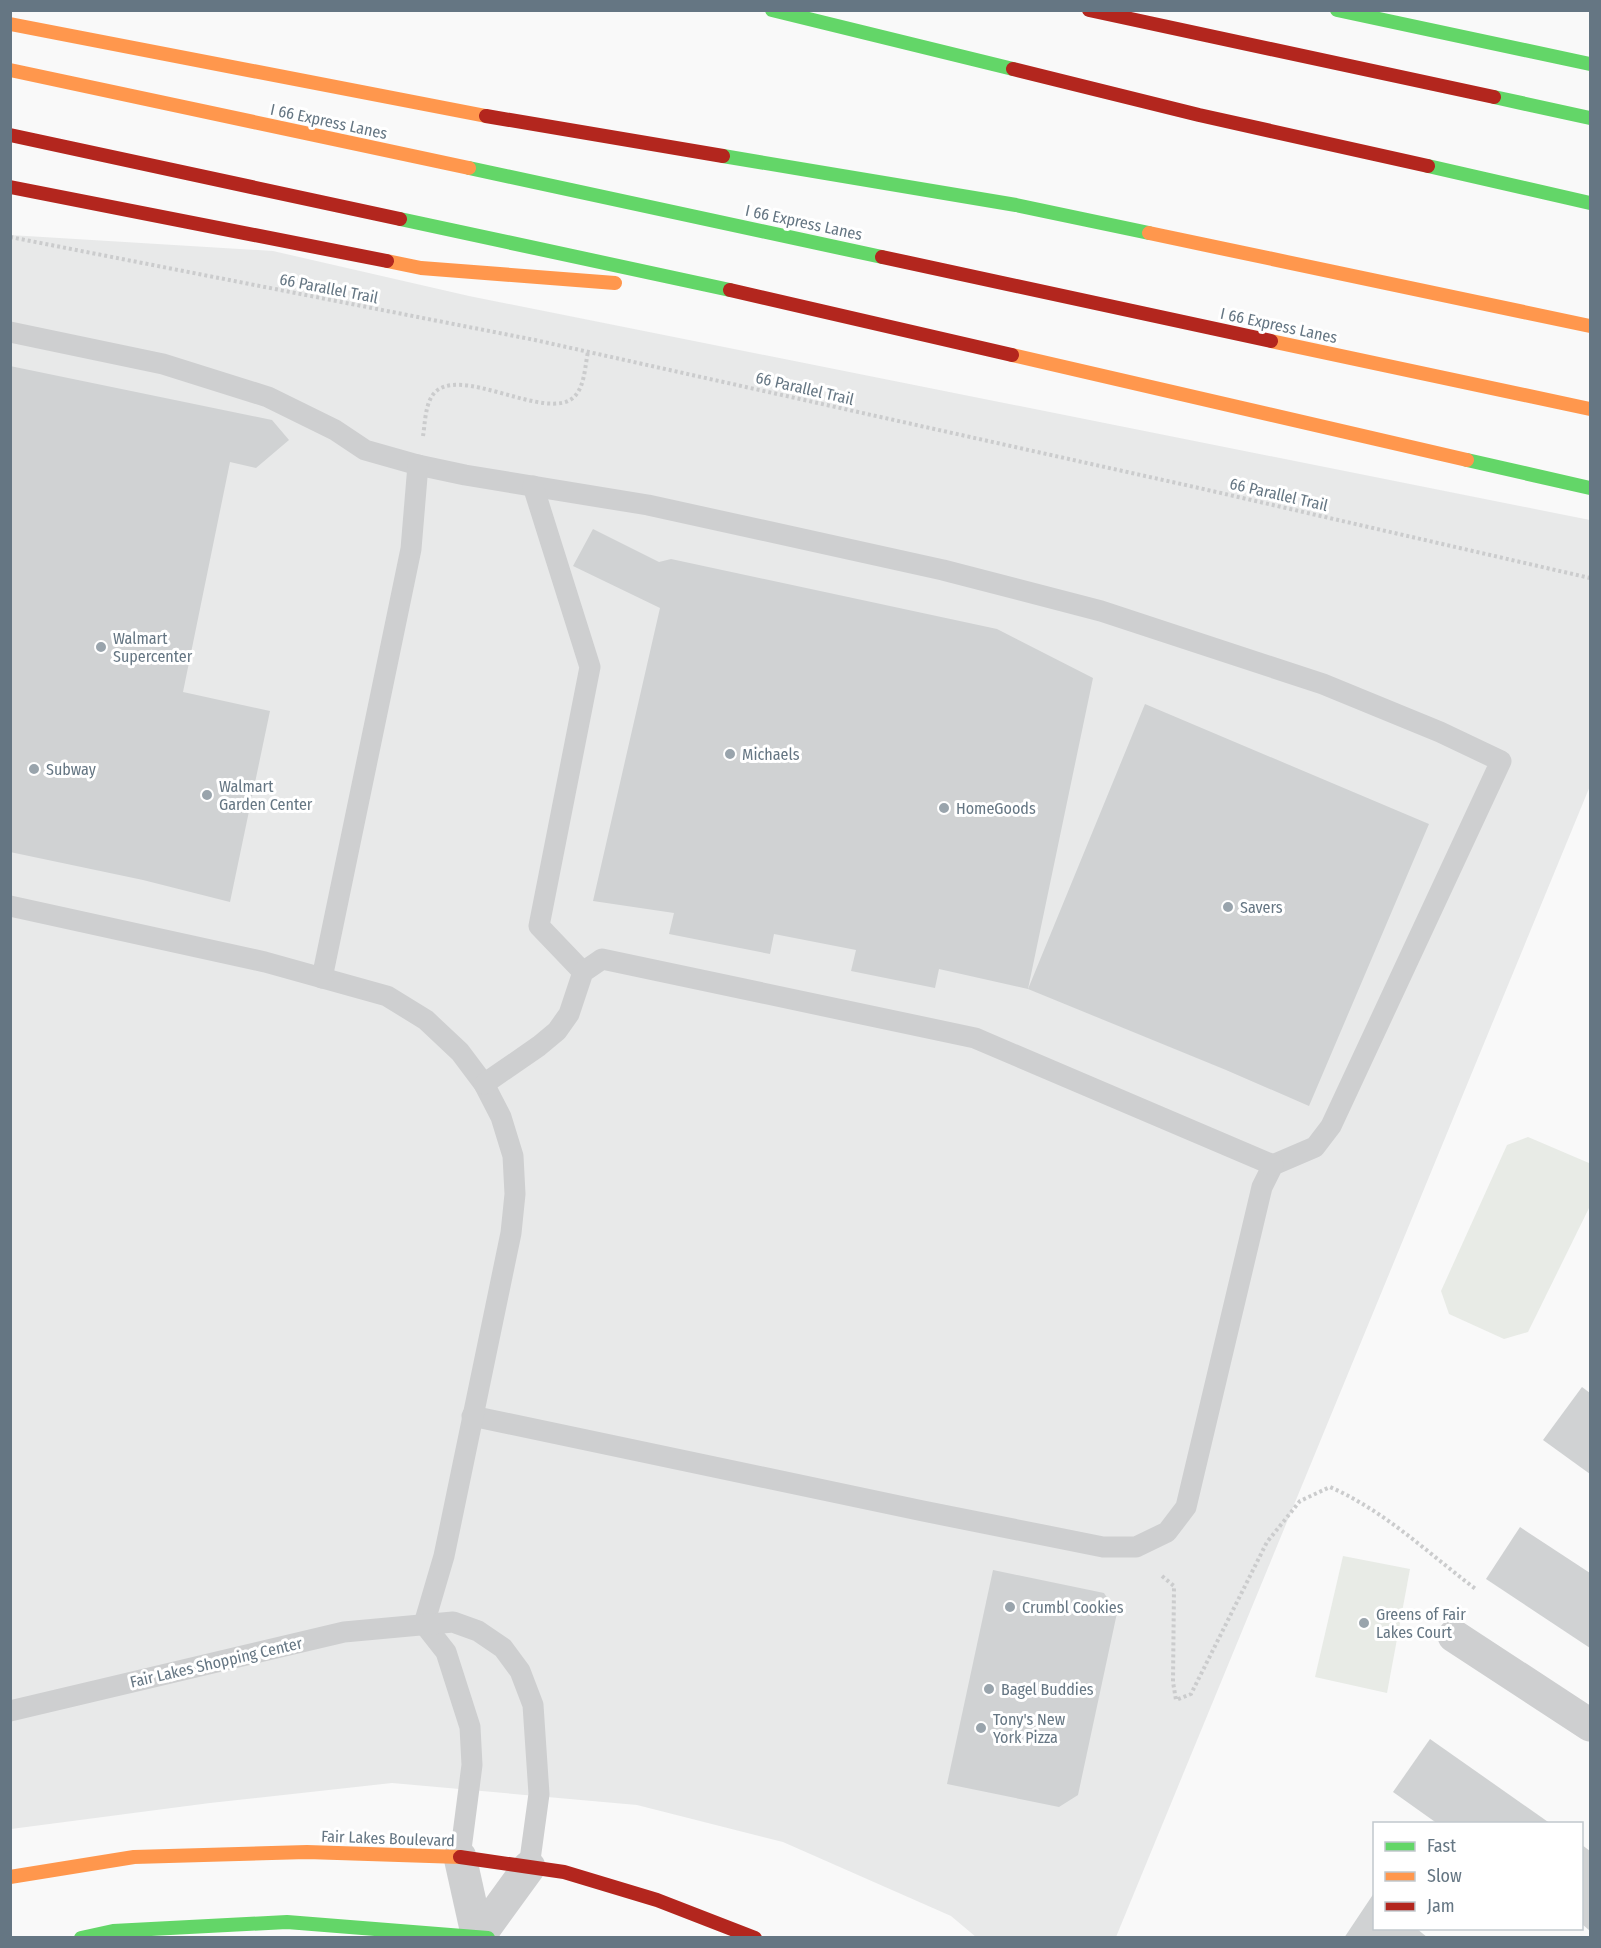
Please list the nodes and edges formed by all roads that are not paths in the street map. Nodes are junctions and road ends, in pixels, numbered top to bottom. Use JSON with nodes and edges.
{"nodes":[{"id":1,"x":772,"y":10,"type":"edge"},
{"id":2,"x":1089,"y":10,"type":"edge"},
{"id":3,"x":1337,"y":10,"type":"edge"},
{"id":4,"x":10,"y":24,"type":"edge"},
{"id":5,"x":1590,"y":64,"type":"edge"},
{"id":6,"x":10,"y":70,"type":"edge"},
{"id":7,"x":1590,"y":118,"type":"edge"},
{"id":8,"x":10,"y":135,"type":"edge"},
{"id":9,"x":10,"y":187,"type":"edge"},
{"id":10,"x":1590,"y":203,"type":"edge"},
{"id":11,"x":624,"y":284,"type":"dead end"},
{"id":12,"x":647,"y":286,"type":"dead end"},
{"id":13,"x":743,"y":293,"type":"junction"},
{"id":14,"x":1590,"y":326,"type":"edge"},
{"id":15,"x":10,"y":332,"type":"edge"},
{"id":16,"x":1590,"y":409,"type":"edge"},
{"id":17,"x":418,"y":465,"type":"junction"},
{"id":18,"x":533,"y":486,"type":"junction"},
{"id":19,"x":1590,"y":488,"type":"edge"},
{"id":20,"x":10,"y":906,"type":"edge"},
{"id":21,"x":583,"y":972,"type":"junction"},
{"id":22,"x":322,"y":978,"type":"junction"},
{"id":23,"x":484,"y":1084,"type":"junction"},
{"id":24,"x":1273,"y":1165,"type":"junction"},
{"id":25,"x":472,"y":1416,"type":"junction"},
{"id":26,"x":424,"y":1624,"type":"junction"},
{"id":27,"x":1454,"y":1636,"type":"dead end"},
{"id":28,"x":10,"y":1711,"type":"edge"},
{"id":29,"x":1590,"y":1725,"type":"edge"},
{"id":30,"x":459,"y":1857,"type":"junction"},
{"id":31,"x":529,"y":1867,"type":"junction"},
{"id":32,"x":10,"y":1877,"type":"edge"},
{"id":33,"x":482,"y":1937,"type":"edge"},
{"id":34,"x":81,"y":1938,"type":"edge"},
{"id":35,"x":755,"y":1938,"type":"edge"}],
"edges":[{"from":1,"to":10,"type":"main road"},
{"from":2,"to":7,"type":"main road"},
{"from":3,"to":5,"type":"main road"},
{"from":4,"to":14,"type":"main road"},
{"from":6,"to":16,"type":"main road","name":"I 66 Express Lanes"},
{"from":8,"to":13,"type":"main road"},
{"from":9,"to":11,"type":"main road"},
{"from":12,"to":13,"type":"main road"},
{"from":13,"to":19,"type":"main road"},
{"from":15,"to":17,"type":"lane"},
{"from":17,"to":18,"type":"lane"},
{"from":17,"to":22,"type":"lane"},
{"from":18,"to":21,"type":"lane"},
{"from":18,"to":24,"type":"lane"},
{"from":20,"to":22,"type":"lane"},
{"from":21,"to":23,"type":"lane"},
{"from":21,"to":24,"type":"lane"},
{"from":22,"to":23,"type":"lane"},
{"from":23,"to":25,"type":"lane"},
{"from":24,"to":25,"type":"lane"},
{"from":25,"to":26,"type":"lane"},
{"from":26,"to":28,"type":"lane","name":"Fair Lakes Shopping Center"},
{"from":26,"to":30,"type":"lane"},
{"from":26,"to":31,"type":"lane","name":"Fair Lakes Shopping Center"},
{"from":27,"to":29,"type":"street"},
{"from":30,"to":31,"type":"main road","name":"Fair Lakes Boulevard"},
{"from":30,"to":32,"type":"main road","name":"Fair Lakes Boulevard"},
{"from":30,"to":33,"type":"street"},
{"from":31,"to":33,"type":"street"},
{"from":31,"to":35,"type":"main road","name":"Fair Lakes Boulevard"},
{"from":33,"to":34,"type":"main road"}]}
